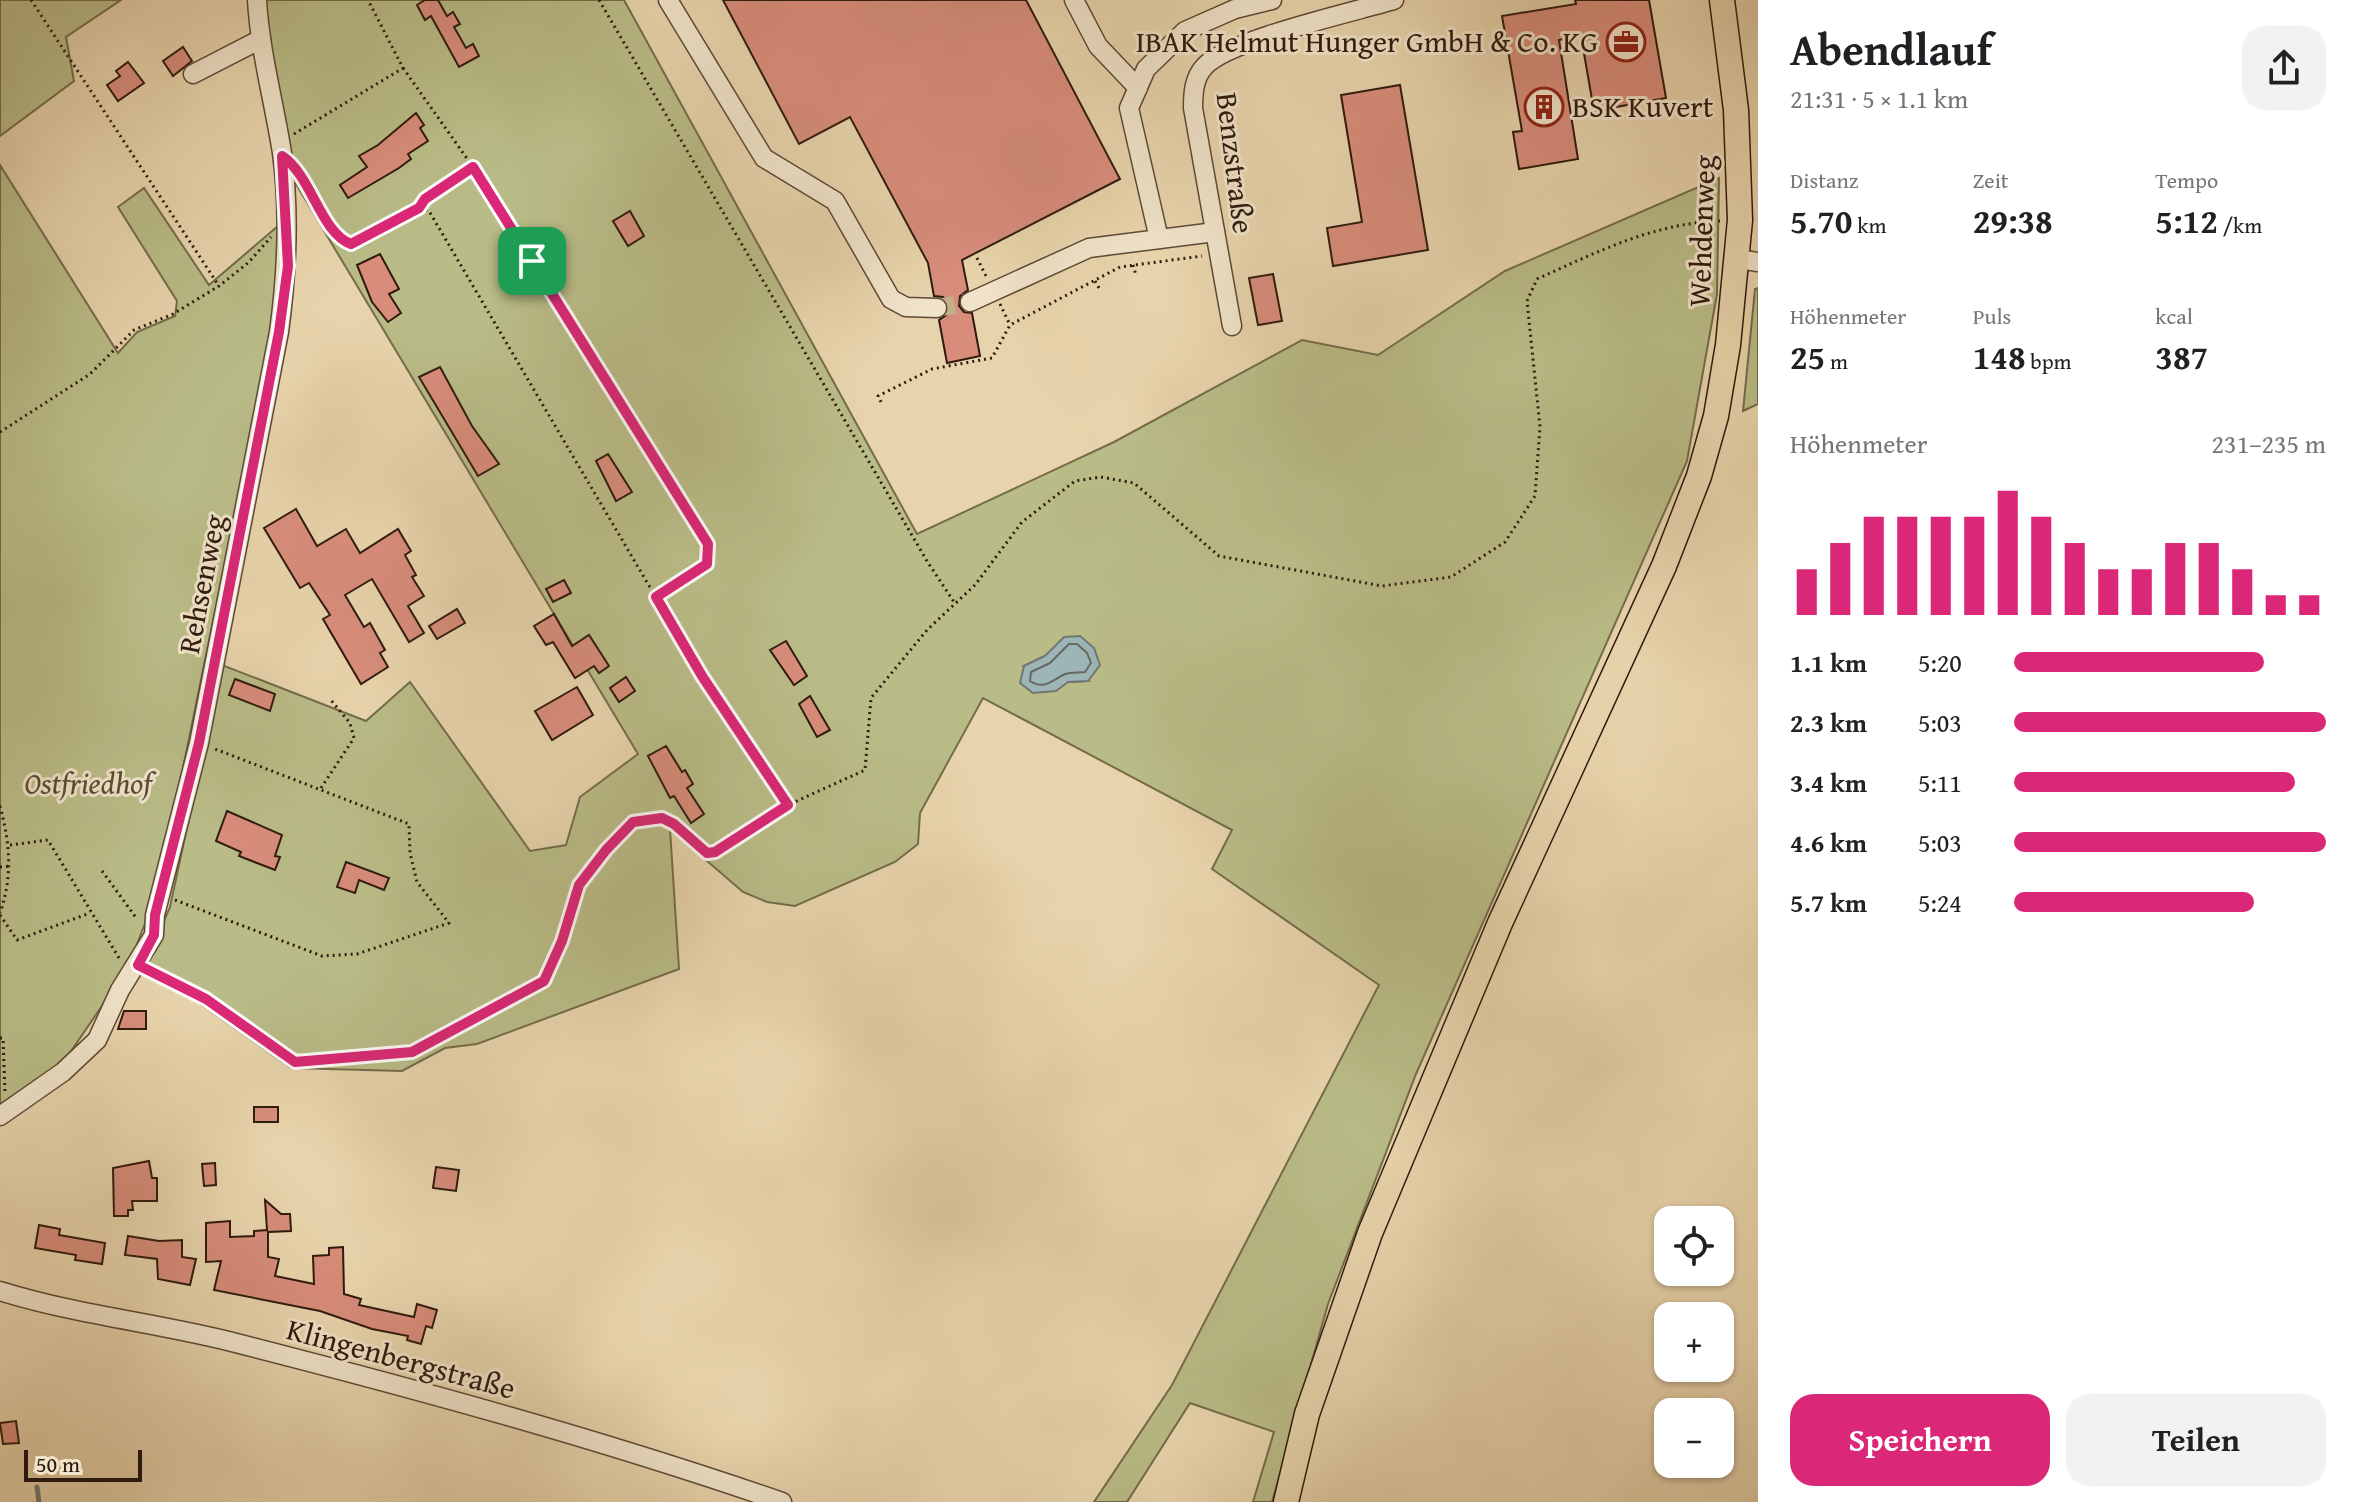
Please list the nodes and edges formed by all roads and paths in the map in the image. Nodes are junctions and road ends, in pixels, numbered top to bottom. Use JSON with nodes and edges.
{"nodes":[{"id":1,"x":31,"y":0,"type":"edge"},
{"id":2,"x":257,"y":0,"type":"edge"},
{"id":3,"x":368,"y":0,"type":"edge"},
{"id":4,"x":599,"y":0,"type":"edge"},
{"id":5,"x":668,"y":0,"type":"edge"},
{"id":6,"x":1074,"y":0,"type":"edge"},
{"id":7,"x":1272,"y":0,"type":"edge"},
{"id":8,"x":1394,"y":0,"type":"edge"},
{"id":9,"x":1722,"y":0,"type":"edge"},
{"id":10,"x":1235,"y":9,"type":"junction"},
{"id":11,"x":261,"y":39,"type":"junction"},
{"id":12,"x":1247,"y":43,"type":"junction"},
{"id":13,"x":403,"y":68,"type":"junction"},
{"id":14,"x":193,"y":74,"type":"dead end"},
{"id":15,"x":1138,"y":88,"type":"junction"},
{"id":16,"x":280,"y":147,"type":"junction"},
{"id":17,"x":473,"y":167,"type":"junction"},
{"id":18,"x":1746,"y":204,"type":"edge"},
{"id":19,"x":419,"y":208,"type":"junction"},
{"id":20,"x":1215,"y":232,"type":"junction"},
{"id":21,"x":286,"y":233,"type":"junction"},
{"id":22,"x":1159,"y":239,"type":"junction"},
{"id":23,"x":1218,"y":253,"type":"junction"},
{"id":24,"x":977,"y":258,"type":"dead end"},
{"id":25,"x":1748,"y":260,"type":"edge"},
{"id":26,"x":1133,"y":265,"type":"junction"},
{"id":27,"x":986,"y":275,"type":"dead end"},
{"id":28,"x":1136,"y":275,"type":"dead end"},
{"id":29,"x":1095,"y":281,"type":"junction"},
{"id":30,"x":219,"y":286,"type":"junction"},
{"id":31,"x":1099,"y":288,"type":"dead end"},
{"id":32,"x":994,"y":292,"type":"junction"},
{"id":33,"x":1061,"y":299,"type":"junction"},
{"id":34,"x":970,"y":302,"type":"tunnel mouth"},
{"id":35,"x":1065,"y":305,"type":"dead end"},
{"id":36,"x":937,"y":308,"type":"tunnel mouth"},
{"id":37,"x":1027,"y":317,"type":"junction"},
{"id":38,"x":1030,"y":323,"type":"dead end"},
{"id":39,"x":1010,"y":325,"type":"junction"},
{"id":40,"x":1232,"y":326,"type":"dead end"},
{"id":41,"x":992,"y":358,"type":"junction"},
{"id":42,"x":994,"y":364,"type":"dead end"},
{"id":43,"x":954,"y":365,"type":"junction"},
{"id":44,"x":955,"y":372,"type":"dead end"},
{"id":45,"x":913,"y":379,"type":"junction"},
{"id":46,"x":916,"y":385,"type":"dead end"},
{"id":47,"x":881,"y":402,"type":"dead end"},
{"id":48,"x":0,"y":432,"type":"edge"},
{"id":49,"x":656,"y":597,"type":"junction"},
{"id":50,"x":954,"y":602,"type":"junction"},
{"id":51,"x":330,"y":699,"type":"dead end"},
{"id":52,"x":199,"y":743,"type":"junction"},
{"id":53,"x":321,"y":788,"type":"junction"},
{"id":54,"x":788,"y":805,"type":"junction"},
{"id":55,"x":0,"y":806,"type":"edge"},
{"id":56,"x":10,"y":845,"type":"junction"},
{"id":57,"x":10,"y":866,"type":"junction"},
{"id":58,"x":0,"y":867,"type":"edge"},
{"id":59,"x":102,"y":871,"type":"dead end"},
{"id":60,"x":160,"y":894,"type":"junction"},
{"id":61,"x":91,"y":913,"type":"junction"},
{"id":62,"x":0,"y":914,"type":"edge"},
{"id":63,"x":154,"y":935,"type":"junction"},
{"id":64,"x":131,"y":965,"type":"junction"},
{"id":65,"x":0,"y":1038,"type":"edge"},
{"id":66,"x":18,"y":1105,"type":"junction"},
{"id":67,"x":0,"y":1116,"type":"edge"},
{"id":68,"x":0,"y":1291,"type":"edge"},
{"id":69,"x":782,"y":1502,"type":"edge"},
{"id":70,"x":1286,"y":1502,"type":"edge"}],
"edges":[{"from":1,"to":30,"type":"path"},
{"from":2,"to":11,"type":"street","name":"Rehsenweg"},
{"from":3,"to":13,"type":"path"},
{"from":4,"to":50,"type":"path"},
{"from":5,"to":36,"type":"street"},
{"from":6,"to":15,"type":"street"},
{"from":7,"to":10,"type":"street"},
{"from":8,"to":12,"type":"street","name":"Benzstraße"},
{"from":9,"to":18,"type":"main road","name":"Wehdenweg"},
{"from":10,"to":12,"type":"street"},
{"from":10,"to":15,"type":"street"},
{"from":11,"to":14,"type":"street"},
{"from":11,"to":16,"type":"street","name":"Rehsenweg"},
{"from":12,"to":20,"type":"street","name":"Benzstraße"},
{"from":13,"to":16,"type":"path"},
{"from":13,"to":17,"type":"path"},
{"from":15,"to":22,"type":"street"},
{"from":16,"to":19,"type":"path"},
{"from":16,"to":21,"type":"street","name":"Rehsenweg"},
{"from":17,"to":19,"type":"path"},
{"from":17,"to":49,"type":"path"},
{"from":18,"to":25,"type":"main road","name":"Wehdenweg"},
{"from":18,"to":50,"type":"path"},
{"from":19,"to":49,"type":"path"},
{"from":20,"to":22,"type":"street"},
{"from":20,"to":23,"type":"street","name":"Benzstraße"},
{"from":21,"to":30,"type":"path"},
{"from":21,"to":52,"type":"street","name":"Rehsenweg"},
{"from":22,"to":32,"type":"street"},
{"from":23,"to":26,"type":"path"},
{"from":23,"to":40,"type":"street","name":"Benzstraße"},
{"from":24,"to":27,"type":"path"},
{"from":25,"to":70,"type":"main road","name":"Wehdenweg"},
{"from":26,"to":28,"type":"path"},
{"from":26,"to":29,"type":"path"},
{"from":29,"to":31,"type":"path"},
{"from":29,"to":33,"type":"path"},
{"from":30,"to":48,"type":"path"},
{"from":32,"to":34,"type":"street"},
{"from":32,"to":39,"type":"path"},
{"from":33,"to":35,"type":"path"},
{"from":33,"to":37,"type":"path"},
{"from":37,"to":38,"type":"path"},
{"from":37,"to":39,"type":"path"},
{"from":39,"to":41,"type":"path"},
{"from":41,"to":42,"type":"path"},
{"from":41,"to":43,"type":"path"},
{"from":43,"to":44,"type":"path"},
{"from":43,"to":45,"type":"path"},
{"from":45,"to":46,"type":"path"},
{"from":45,"to":47,"type":"path"},
{"from":49,"to":54,"type":"path"},
{"from":50,"to":54,"type":"path"},
{"from":51,"to":53,"type":"path"},
{"from":52,"to":53,"type":"path"},
{"from":52,"to":60,"type":"street","name":"Rehsenweg"},
{"from":53,"to":60,"type":"path"},
{"from":54,"to":64,"type":"path"},
{"from":55,"to":56,"type":"path"},
{"from":56,"to":57,"type":"path"},
{"from":56,"to":61,"type":"path"},
{"from":57,"to":58,"type":"path"},
{"from":57,"to":62,"type":"path"},
{"from":59,"to":63,"type":"path"},
{"from":60,"to":63,"type":"street","name":"Rehsenweg"},
{"from":61,"to":62,"type":"path"},
{"from":61,"to":64,"type":"path"},
{"from":63,"to":64,"type":"street","name":"Rehsenweg"},
{"from":64,"to":66,"type":"street","name":"Rehsenweg"},
{"from":65,"to":66,"type":"path"},
{"from":66,"to":67,"type":"street","name":"Rehsenweg"},
{"from":68,"to":69,"type":"street","name":"Klingenbergstraße"}]}
